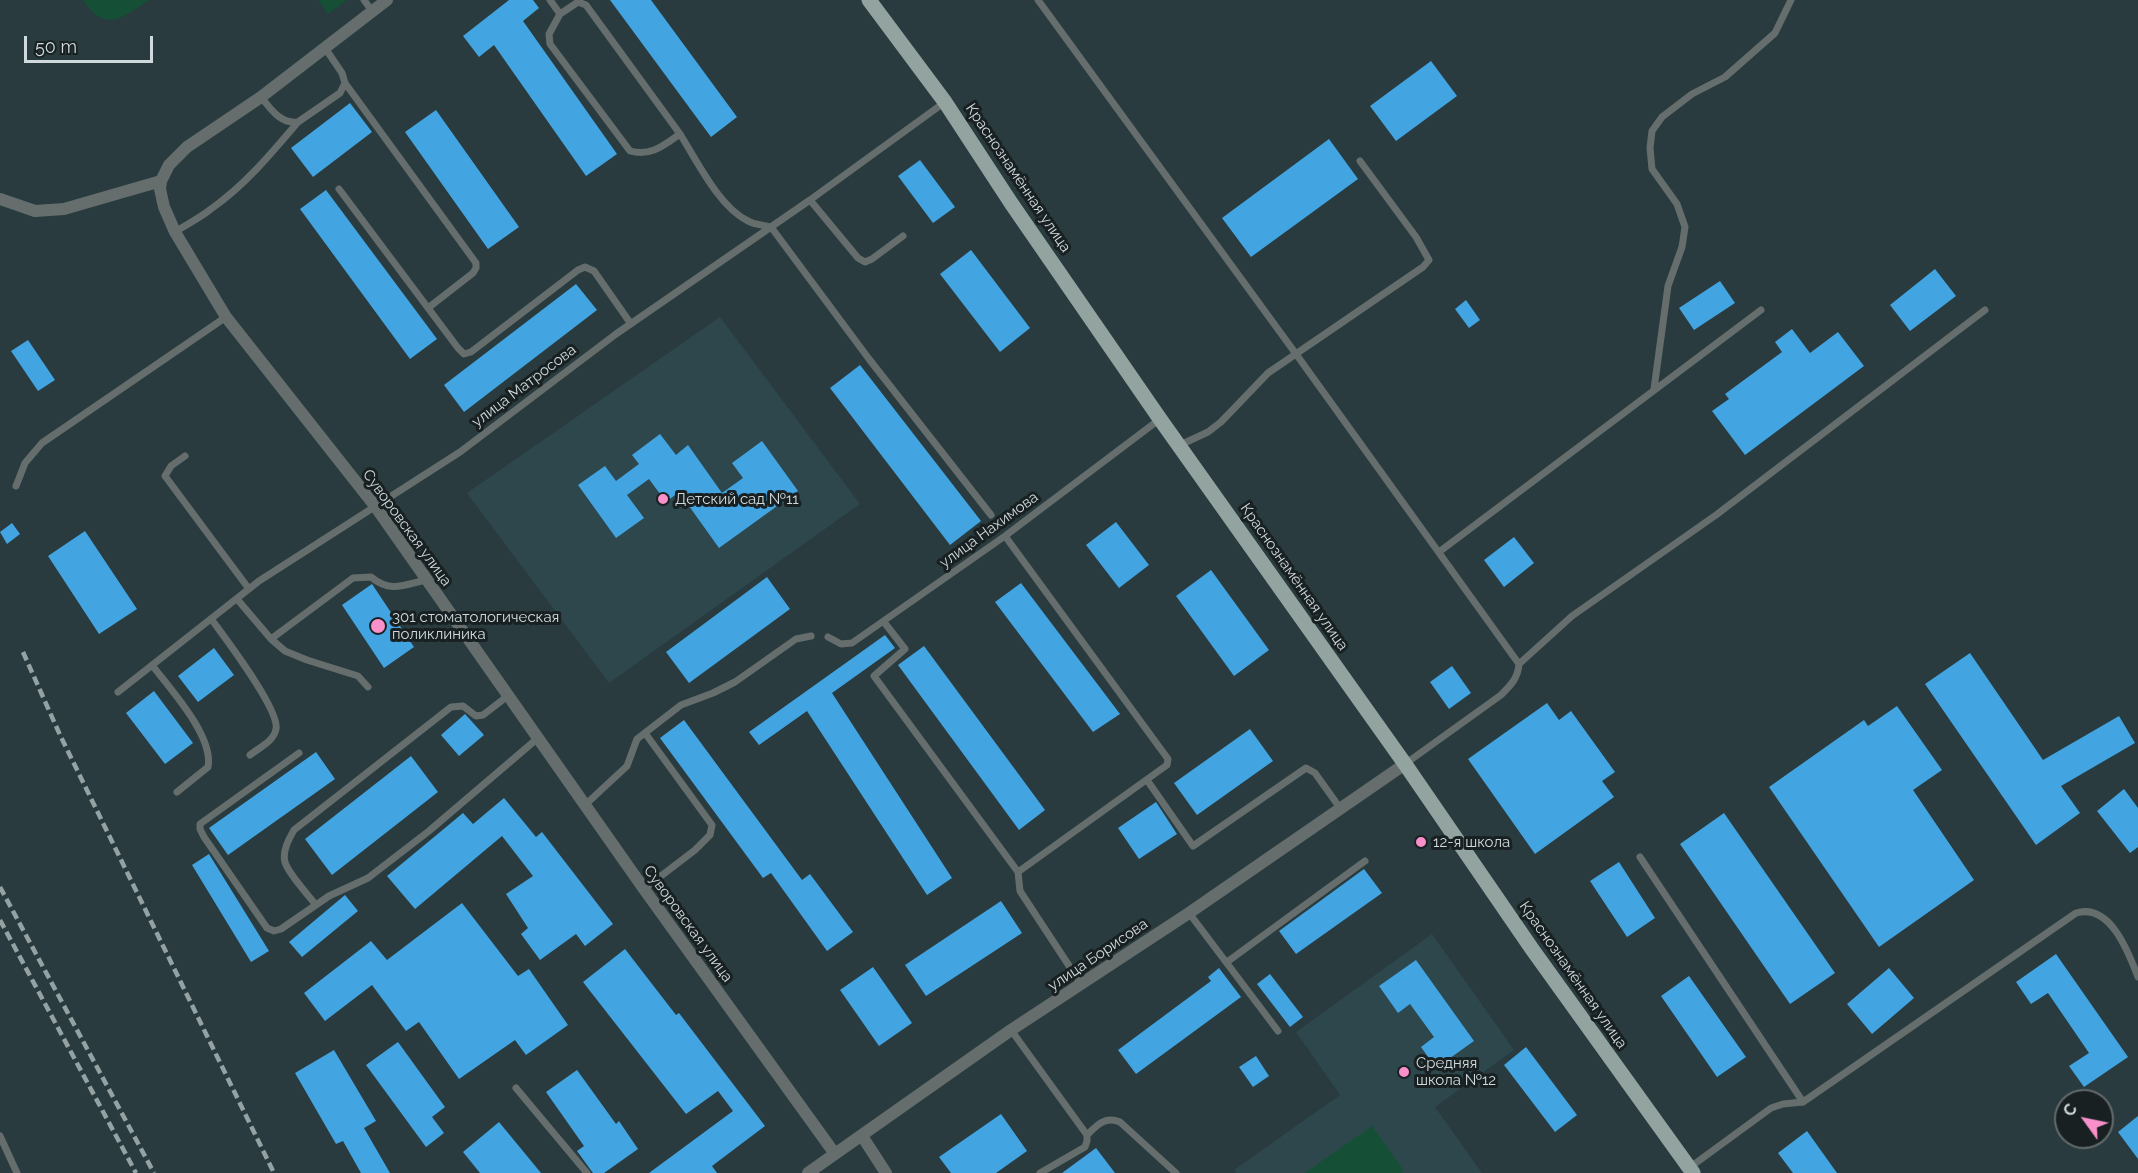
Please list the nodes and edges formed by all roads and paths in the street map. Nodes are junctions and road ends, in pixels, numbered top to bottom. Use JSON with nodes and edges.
{"nodes":[{"id":1,"x":364,"y":0,"type":"edge"},
{"id":2,"x":387,"y":0,"type":"edge"},
{"id":3,"x":550,"y":0,"type":"edge"},
{"id":4,"x":869,"y":0,"type":"edge"},
{"id":5,"x":1038,"y":0,"type":"edge"},
{"id":6,"x":1791,"y":0,"type":"edge"},
{"id":7,"x":372,"y":11,"type":"junction"},
{"id":8,"x":560,"y":14,"type":"junction"},
{"id":9,"x":325,"y":48,"type":"junction"},
{"id":10,"x":345,"y":83,"type":"junction"},
{"id":11,"x":261,"y":97,"type":"junction"},
{"id":12,"x":945,"y":102,"type":"junction"},
{"id":13,"x":298,"y":122,"type":"junction"},
{"id":14,"x":680,"y":134,"type":"junction"},
{"id":15,"x":1360,"y":161,"type":"dead end"},
{"id":16,"x":161,"y":180,"type":"junction"},
{"id":17,"x":339,"y":189,"type":"dead end"},
{"id":18,"x":0,"y":199,"type":"edge"},
{"id":19,"x":810,"y":200,"type":"junction"},
{"id":20,"x":771,"y":227,"type":"junction"},
{"id":21,"x":175,"y":232,"type":"junction"},
{"id":22,"x":903,"y":236,"type":"dead end"},
{"id":23,"x":428,"y":308,"type":"junction"},
{"id":24,"x":1761,"y":310,"type":"dead end"},
{"id":25,"x":1985,"y":310,"type":"dead end"},
{"id":26,"x":226,"y":317,"type":"junction"},
{"id":27,"x":631,"y":324,"type":"junction"},
{"id":28,"x":1296,"y":354,"type":"junction"},
{"id":29,"x":1654,"y":389,"type":"junction"},
{"id":30,"x":1160,"y":419,"type":"junction"},
{"id":31,"x":1178,"y":446,"type":"junction"},
{"id":32,"x":184,"y":456,"type":"dead end"},
{"id":33,"x":16,"y":486,"type":"dead end"},
{"id":34,"x":375,"y":506,"type":"junction"},
{"id":35,"x":991,"y":515,"type":"dead end"},
{"id":36,"x":1005,"y":536,"type":"junction"},
{"id":37,"x":1440,"y":552,"type":"junction"},
{"id":38,"x":426,"y":580,"type":"junction"},
{"id":39,"x":249,"y":589,"type":"junction"},
{"id":40,"x":237,"y":599,"type":"junction"},
{"id":41,"x":212,"y":620,"type":"junction"},
{"id":42,"x":884,"y":622,"type":"junction"},
{"id":43,"x":811,"y":636,"type":"dead end"},
{"id":44,"x":828,"y":637,"type":"dead end"},
{"id":45,"x":271,"y":639,"type":"junction"},
{"id":46,"x":1519,"y":664,"type":"junction"},
{"id":47,"x":152,"y":665,"type":"junction"},
{"id":48,"x":368,"y":687,"type":"dead end"},
{"id":49,"x":118,"y":692,"type":"dead end"},
{"id":50,"x":509,"y":695,"type":"junction"},
{"id":51,"x":645,"y":733,"type":"junction"},
{"id":52,"x":538,"y":738,"type":"junction"},
{"id":53,"x":299,"y":753,"type":"dead end"},
{"id":54,"x":250,"y":755,"type":"dead end"},
{"id":55,"x":1405,"y":764,"type":"junction"},
{"id":56,"x":1147,"y":780,"type":"junction"},
{"id":57,"x":177,"y":792,"type":"dead end"},
{"id":58,"x":585,"y":805,"type":"junction"},
{"id":59,"x":1340,"y":808,"type":"junction"},
{"id":60,"x":1640,"y":857,"type":"dead end"},
{"id":61,"x":1365,"y":861,"type":"dead end"},
{"id":62,"x":1018,"y":872,"type":"junction"},
{"id":63,"x":644,"y":889,"type":"junction"},
{"id":64,"x":316,"y":905,"type":"junction"},
{"id":65,"x":1189,"y":912,"type":"junction"},
{"id":66,"x":1227,"y":962,"type":"junction"},
{"id":67,"x":2138,"y":977,"type":"edge"},
{"id":68,"x":1081,"y":984,"type":"junction"},
{"id":69,"x":1011,"y":1030,"type":"junction"},
{"id":70,"x":1278,"y":1031,"type":"dead end"},
{"id":71,"x":516,"y":1088,"type":"dead end"},
{"id":72,"x":1803,"y":1102,"type":"junction"},
{"id":73,"x":1087,"y":1134,"type":"junction"},
{"id":74,"x":0,"y":1136,"type":"edge"},
{"id":75,"x":862,"y":1136,"type":"junction"},
{"id":76,"x":835,"y":1154,"type":"junction"},
{"id":77,"x":1691,"y":1170,"type":"edge"},
{"id":78,"x":17,"y":1173,"type":"edge"},
{"id":79,"x":587,"y":1173,"type":"edge"},
{"id":80,"x":808,"y":1173,"type":"edge"},
{"id":81,"x":886,"y":1173,"type":"edge"},
{"id":82,"x":1040,"y":1173,"type":"edge"},
{"id":83,"x":1176,"y":1173,"type":"edge"}],
"edges":[{"from":1,"to":7,"type":"lane"},
{"from":2,"to":7,"type":"street"},
{"from":3,"to":8,"type":"lane"},
{"from":4,"to":12,"type":"main road","name":"Краснознамённая улица"},
{"from":5,"to":28,"type":"lane"},
{"from":6,"to":29,"type":"lane"},
{"from":7,"to":9,"type":"street"},
{"from":8,"to":14,"type":"lane"},
{"from":8,"to":14,"type":"lane"},
{"from":9,"to":10,"type":"lane"},
{"from":9,"to":11,"type":"street"},
{"from":10,"to":13,"type":"lane"},
{"from":10,"to":23,"type":"lane"},
{"from":11,"to":13,"type":"lane"},
{"from":11,"to":16,"type":"street"},
{"from":12,"to":19,"type":"lane","name":"улица Матросова"},
{"from":12,"to":30,"type":"main road","name":"Краснознамённая улица"},
{"from":13,"to":21,"type":"lane"},
{"from":14,"to":20,"type":"lane"},
{"from":15,"to":28,"type":"lane"},
{"from":16,"to":18,"type":"street"},
{"from":16,"to":21,"type":"street","name":"Суворовская улица"},
{"from":17,"to":23,"type":"lane"},
{"from":19,"to":20,"type":"lane","name":"улица Матросова"},
{"from":19,"to":22,"type":"lane"},
{"from":20,"to":27,"type":"lane","name":"улица Матросова"},
{"from":20,"to":35,"type":"lane"},
{"from":21,"to":26,"type":"street","name":"Суворовская улица"},
{"from":23,"to":27,"type":"lane"},
{"from":24,"to":29,"type":"lane"},
{"from":25,"to":46,"type":"lane"},
{"from":26,"to":33,"type":"lane"},
{"from":26,"to":34,"type":"street","name":"Суворовская улица"},
{"from":27,"to":34,"type":"lane","name":"улица Матросова"},
{"from":28,"to":31,"type":"lane"},
{"from":28,"to":37,"type":"lane"},
{"from":29,"to":37,"type":"lane"},
{"from":30,"to":31,"type":"main road","name":"Краснознамённая улица"},
{"from":30,"to":36,"type":"lane","name":"улица Нахимова"},
{"from":31,"to":55,"type":"main road","name":"Краснознамённая улица"},
{"from":32,"to":39,"type":"lane"},
{"from":34,"to":38,"type":"street","name":"Суворовская улица"},
{"from":34,"to":39,"type":"lane","name":"улица Матросова"},
{"from":36,"to":42,"type":"lane","name":"улица Нахимова"},
{"from":36,"to":56,"type":"lane"},
{"from":37,"to":46,"type":"lane"},
{"from":38,"to":45,"type":"lane"},
{"from":38,"to":50,"type":"street","name":"Суворовская улица"},
{"from":39,"to":40,"type":"lane","name":"улица Матросова"},
{"from":40,"to":41,"type":"lane","name":"улица Матросова"},
{"from":40,"to":45,"type":"lane"},
{"from":41,"to":47,"type":"lane","name":"улица Матросова"},
{"from":41,"to":54,"type":"lane"},
{"from":42,"to":44,"type":"lane","name":"улица Нахимова"},
{"from":42,"to":62,"type":"lane"},
{"from":43,"to":51,"type":"lane"},
{"from":45,"to":48,"type":"lane"},
{"from":46,"to":55,"type":"lane"},
{"from":47,"to":49,"type":"lane","name":"улица Матросова"},
{"from":47,"to":57,"type":"lane"},
{"from":50,"to":52,"type":"street","name":"Суворовская улица"},
{"from":50,"to":64,"type":"lane"},
{"from":51,"to":58,"type":"lane"},
{"from":51,"to":63,"type":"lane"},
{"from":52,"to":58,"type":"street","name":"Суворовская улица"},
{"from":52,"to":64,"type":"lane"},
{"from":53,"to":64,"type":"lane"},
{"from":55,"to":59,"type":"street","name":"улица Борисова"},
{"from":55,"to":77,"type":"main road","name":"Краснознамённая улица"},
{"from":56,"to":59,"type":"lane"},
{"from":56,"to":62,"type":"lane"},
{"from":58,"to":63,"type":"street","name":"Суворовская улица"},
{"from":59,"to":65,"type":"street","name":"улица Борисова"},
{"from":60,"to":72,"type":"lane"},
{"from":61,"to":66,"type":"lane"},
{"from":62,"to":68,"type":"lane"},
{"from":63,"to":76,"type":"street","name":"Суворовская улица"},
{"from":65,"to":66,"type":"lane"},
{"from":65,"to":68,"type":"street","name":"улица Борисова"},
{"from":66,"to":70,"type":"lane"},
{"from":67,"to":72,"type":"lane"},
{"from":68,"to":69,"type":"street","name":"улица Борисова"},
{"from":69,"to":73,"type":"lane"},
{"from":69,"to":75,"type":"street","name":"улица Борисова"},
{"from":71,"to":79,"type":"lane"},
{"from":72,"to":77,"type":"lane"},
{"from":73,"to":82,"type":"lane"},
{"from":73,"to":83,"type":"lane"},
{"from":74,"to":78,"type":"lane"},
{"from":75,"to":76,"type":"street","name":"улица Борисова"},
{"from":75,"to":81,"type":"street"},
{"from":76,"to":80,"type":"street","name":"улица Борисова"}]}
